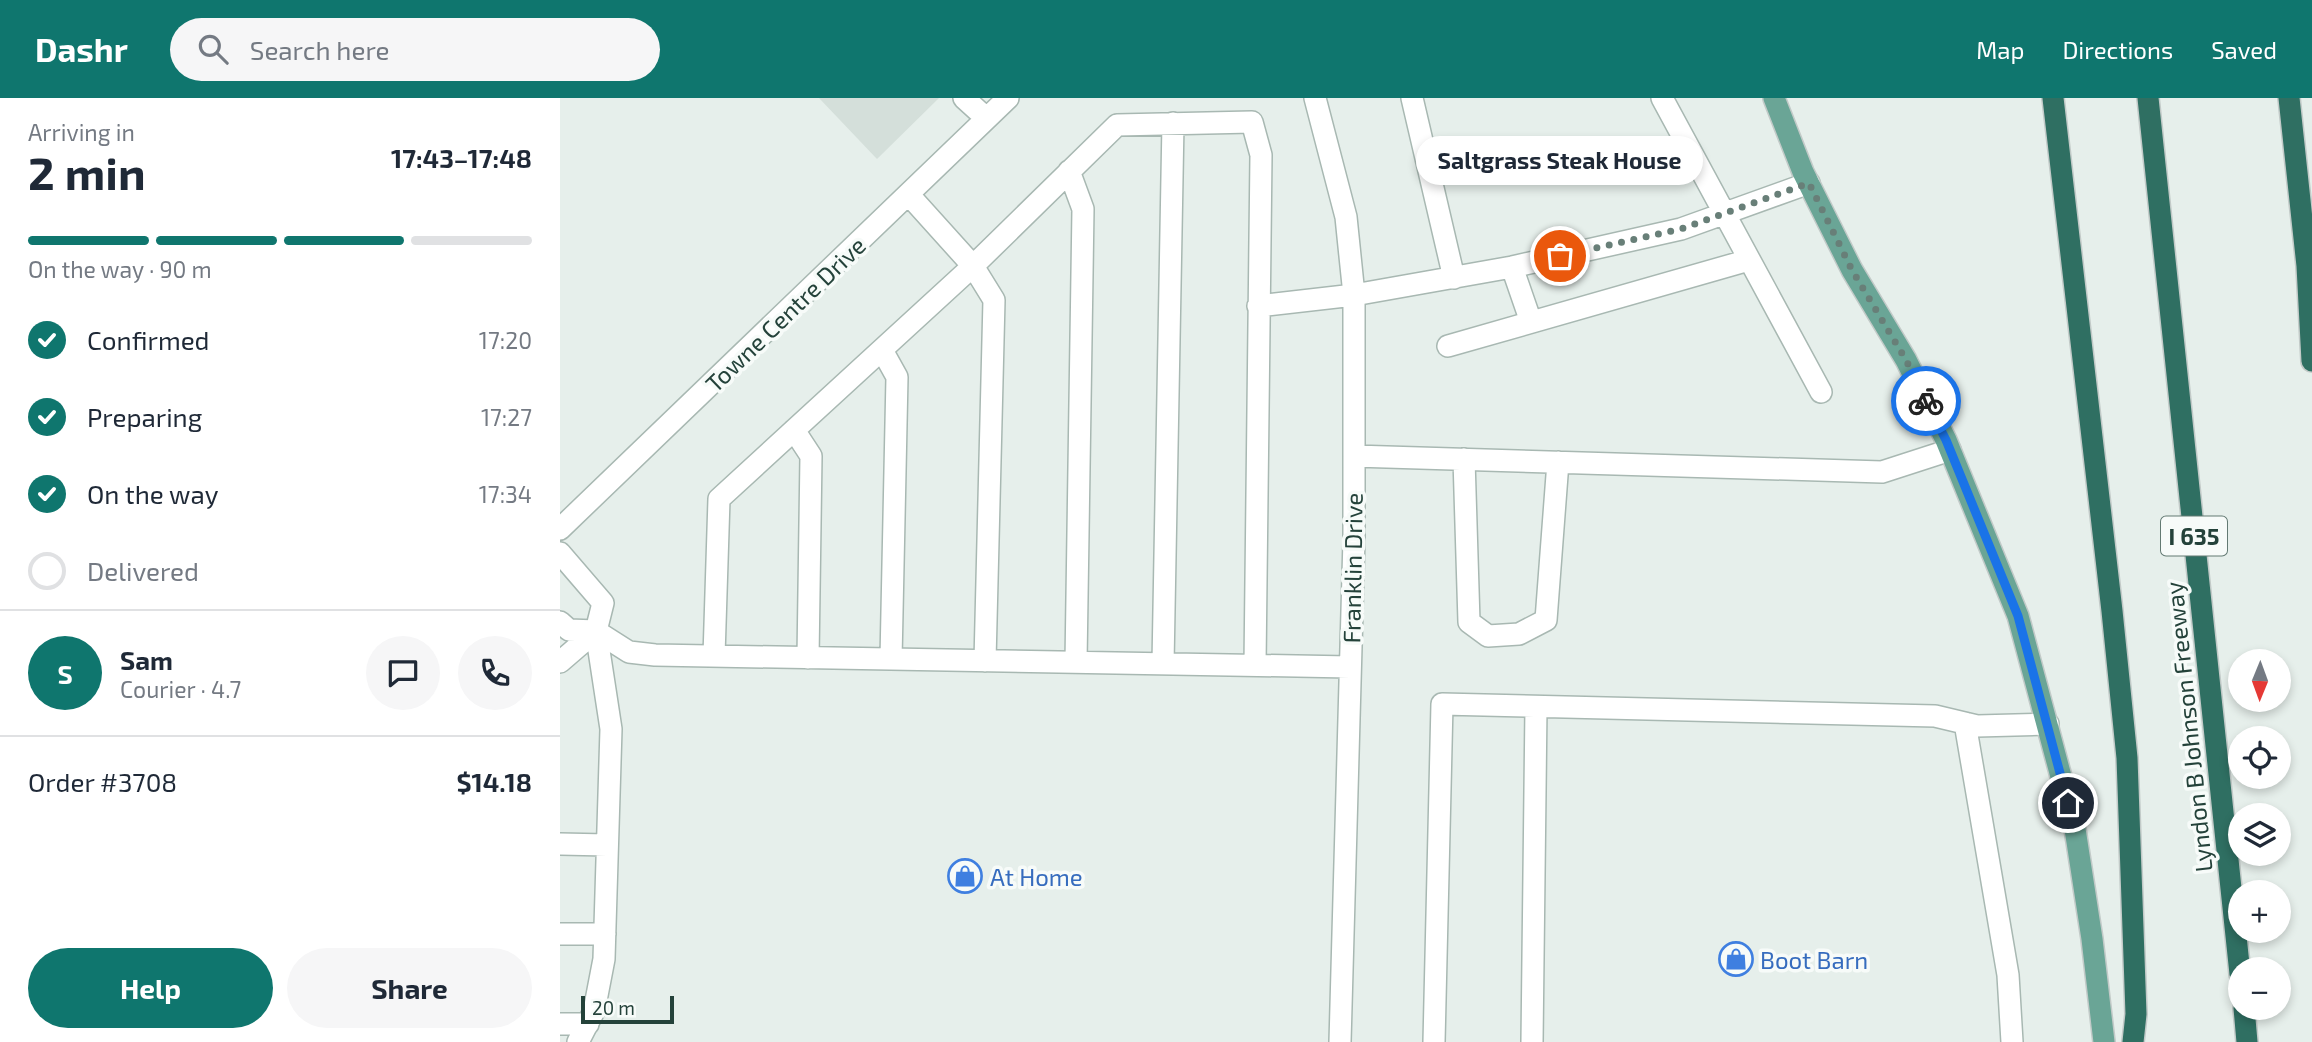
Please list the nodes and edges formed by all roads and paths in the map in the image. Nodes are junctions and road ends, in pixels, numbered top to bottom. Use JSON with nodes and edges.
{"nodes":[{"id":1,"x":964,"y":98,"type":"edge"},
{"id":2,"x":1009,"y":98,"type":"edge"},
{"id":3,"x":1315,"y":98,"type":"edge"},
{"id":4,"x":1412,"y":98,"type":"edge"},
{"id":5,"x":1662,"y":98,"type":"edge"},
{"id":6,"x":1774,"y":98,"type":"edge"},
{"id":7,"x":2053,"y":98,"type":"edge"},
{"id":8,"x":2148,"y":98,"type":"edge"},
{"id":9,"x":2289,"y":98,"type":"edge"},
{"id":10,"x":986,"y":118,"type":"junction"},
{"id":11,"x":1173,"y":123,"type":"junction"},
{"id":12,"x":1069,"y":171,"type":"junction"},
{"id":13,"x":1809,"y":183,"type":"junction"},
{"id":14,"x":909,"y":195,"type":"junction"},
{"id":15,"x":1723,"y":214,"type":"junction"},
{"id":16,"x":1749,"y":260,"type":"junction"},
{"id":17,"x":973,"y":266,"type":"junction"},
{"id":18,"x":1512,"y":267,"type":"junction"},
{"id":19,"x":1454,"y":278,"type":"junction"},
{"id":20,"x":1354,"y":295,"type":"junction"},
{"id":21,"x":1258,"y":306,"type":"junction"},
{"id":22,"x":1531,"y":323,"type":"junction"},
{"id":23,"x":1448,"y":346,"type":"dead end"},
{"id":24,"x":882,"y":350,"type":"junction"},
{"id":25,"x":2312,"y":361,"type":"edge"},
{"id":26,"x":1821,"y":392,"type":"dead end"},
{"id":27,"x":794,"y":430,"type":"junction"},
{"id":28,"x":1950,"y":450,"type":"junction"},
{"id":29,"x":1354,"y":456,"type":"junction"},
{"id":30,"x":1464,"y":459,"type":"junction"},
{"id":31,"x":1558,"y":462,"type":"junction"},
{"id":32,"x":560,"y":529,"type":"edge"},
{"id":33,"x":560,"y":553,"type":"edge"},
{"id":34,"x":560,"y":622,"type":"edge"},
{"id":35,"x":596,"y":631,"type":"junction"},
{"id":36,"x":714,"y":656,"type":"junction"},
{"id":37,"x":808,"y":657,"type":"junction"},
{"id":38,"x":891,"y":659,"type":"junction"},
{"id":39,"x":985,"y":661,"type":"junction"},
{"id":40,"x":560,"y":662,"type":"edge"},
{"id":41,"x":1076,"y":662,"type":"junction"},
{"id":42,"x":1163,"y":664,"type":"junction"},
{"id":43,"x":1255,"y":665,"type":"junction"},
{"id":44,"x":1350,"y":667,"type":"junction"},
{"id":45,"x":1536,"y":707,"type":"junction"},
{"id":46,"x":1965,"y":723,"type":"junction"},
{"id":47,"x":2048,"y":724,"type":"junction"},
{"id":48,"x":560,"y":844,"type":"edge"},
{"id":49,"x":607,"y":845,"type":"junction"},
{"id":50,"x":560,"y":934,"type":"edge"},
{"id":51,"x":605,"y":934,"type":"junction"},
{"id":52,"x":2238,"y":957,"type":"edge"},
{"id":53,"x":2245,"y":1020,"type":"edge"},
{"id":54,"x":560,"y":1024,"type":"edge"},
{"id":55,"x":583,"y":1033,"type":"edge"},
{"id":56,"x":1340,"y":1042,"type":"edge"},
{"id":57,"x":1434,"y":1042,"type":"edge"},
{"id":58,"x":1532,"y":1042,"type":"edge"},
{"id":59,"x":2012,"y":1042,"type":"edge"},
{"id":60,"x":2104,"y":1042,"type":"edge"},
{"id":61,"x":2133,"y":1042,"type":"edge"},
{"id":62,"x":2247,"y":1042,"type":"edge"}],
"edges":[{"from":1,"to":10,"type":"street"},
{"from":2,"to":10,"type":"street","name":"Towne Centre Drive"},
{"from":3,"to":20,"type":"street","name":"Franklin Drive"},
{"from":4,"to":19,"type":"street"},
{"from":5,"to":15,"type":"street"},
{"from":6,"to":13,"type":"main road"},
{"from":7,"to":61,"type":"highway"},
{"from":8,"to":52,"type":"highway","name":"Lyndon B Johnson Freeway","number":"I 635"},
{"from":9,"to":25,"type":"highway"},
{"from":10,"to":14,"type":"street","name":"Towne Centre Drive"},
{"from":11,"to":12,"type":"street"},
{"from":11,"to":21,"type":"street"},
{"from":11,"to":42,"type":"street"},
{"from":12,"to":17,"type":"street"},
{"from":12,"to":41,"type":"street"},
{"from":13,"to":15,"type":"street"},
{"from":13,"to":28,"type":"main road"},
{"from":14,"to":17,"type":"street"},
{"from":14,"to":32,"type":"street","name":"Towne Centre Drive"},
{"from":15,"to":16,"type":"street"},
{"from":15,"to":18,"type":"street"},
{"from":16,"to":22,"type":"street"},
{"from":16,"to":26,"type":"street"},
{"from":17,"to":24,"type":"street"},
{"from":17,"to":39,"type":"street"},
{"from":18,"to":19,"type":"street"},
{"from":18,"to":22,"type":"street"},
{"from":19,"to":20,"type":"street"},
{"from":20,"to":21,"type":"street"},
{"from":20,"to":29,"type":"street","name":"Franklin Drive"},
{"from":21,"to":43,"type":"street"},
{"from":22,"to":23,"type":"street"},
{"from":24,"to":27,"type":"street"},
{"from":24,"to":38,"type":"street"},
{"from":27,"to":36,"type":"street"},
{"from":27,"to":37,"type":"street"},
{"from":28,"to":31,"type":"street"},
{"from":28,"to":47,"type":"main road"},
{"from":29,"to":30,"type":"street"},
{"from":29,"to":44,"type":"street","name":"Franklin Drive"},
{"from":30,"to":31,"type":"street"},
{"from":30,"to":31,"type":"street"},
{"from":33,"to":35,"type":"street"},
{"from":34,"to":35,"type":"street"},
{"from":35,"to":36,"type":"street"},
{"from":35,"to":40,"type":"street"},
{"from":35,"to":49,"type":"street"},
{"from":36,"to":37,"type":"street"},
{"from":37,"to":38,"type":"street"},
{"from":38,"to":39,"type":"street"},
{"from":39,"to":41,"type":"street"},
{"from":41,"to":42,"type":"street"},
{"from":42,"to":43,"type":"street"},
{"from":43,"to":44,"type":"street"},
{"from":44,"to":56,"type":"street","name":"Franklin Drive"},
{"from":45,"to":46,"type":"street"},
{"from":45,"to":57,"type":"street"},
{"from":45,"to":58,"type":"street"},
{"from":46,"to":47,"type":"street"},
{"from":46,"to":59,"type":"street"},
{"from":47,"to":60,"type":"main road"},
{"from":48,"to":49,"type":"street"},
{"from":49,"to":51,"type":"street"},
{"from":50,"to":51,"type":"street"},
{"from":51,"to":55,"type":"street"},
{"from":53,"to":62,"type":"highway"},
{"from":54,"to":55,"type":"street"}]}
